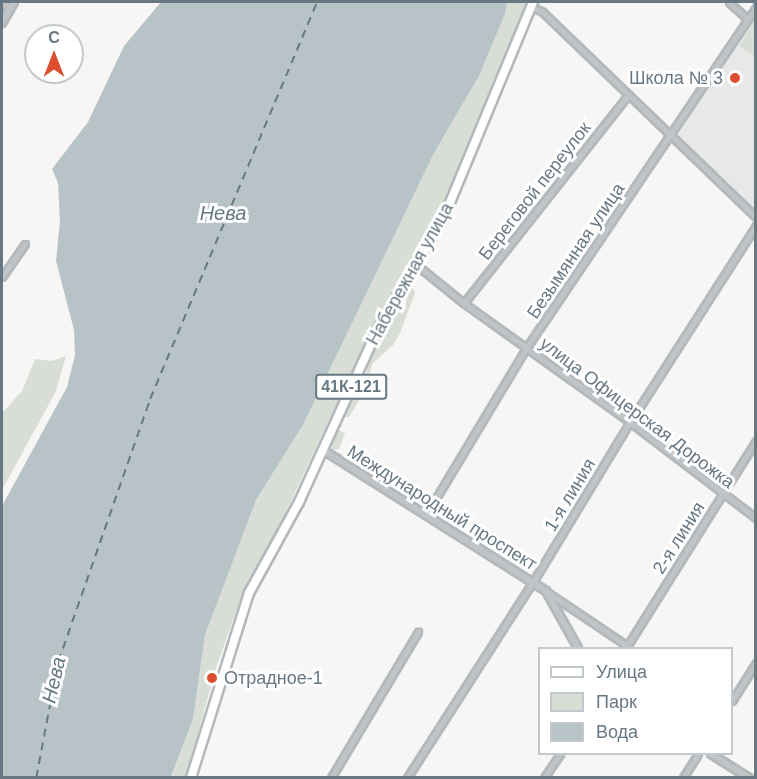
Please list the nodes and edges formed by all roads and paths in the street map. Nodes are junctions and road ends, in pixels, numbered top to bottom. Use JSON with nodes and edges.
{"nodes":[{"id":1,"x":4,"y":2,"type":"edge"},
{"id":2,"x":14,"y":2,"type":"edge"},
{"id":3,"x":729,"y":2,"type":"edge"},
{"id":4,"x":532,"y":4,"type":"edge"},
{"id":5,"x":756,"y":7,"type":"edge"},
{"id":6,"x":9,"y":10,"type":"junction"},
{"id":7,"x":748,"y":19,"type":"junction"},
{"id":8,"x":2,"y":23,"type":"edge"},
{"id":9,"x":628,"y":95,"type":"junction"},
{"id":10,"x":671,"y":135,"type":"junction"},
{"id":11,"x":756,"y":217,"type":"edge"},
{"id":12,"x":756,"y":226,"type":"edge"},
{"id":13,"x":25,"y":244,"type":"dead end"},
{"id":14,"x":417,"y":265,"type":"junction"},
{"id":15,"x":2,"y":277,"type":"edge"},
{"id":16,"x":464,"y":303,"type":"junction"},
{"id":17,"x":527,"y":347,"type":"junction"},
{"id":18,"x":630,"y":422,"type":"junction"},
{"id":19,"x":756,"y":441,"type":"edge"},
{"id":20,"x":323,"y":450,"type":"junction"},
{"id":21,"x":723,"y":494,"type":"junction"},
{"id":22,"x":426,"y":515,"type":"junction"},
{"id":23,"x":756,"y":518,"type":"edge"},
{"id":24,"x":533,"y":582,"type":"junction"},
{"id":25,"x":546,"y":591,"type":"junction"},
{"id":26,"x":418,"y":632,"type":"dead end"},
{"id":27,"x":577,"y":647,"type":"edge"},
{"id":28,"x":627,"y":647,"type":"edge"},
{"id":29,"x":756,"y":663,"type":"edge"},
{"id":30,"x":733,"y":699,"type":"edge"},
{"id":31,"x":559,"y":755,"type":"edge"},
{"id":32,"x":697,"y":755,"type":"edge"},
{"id":33,"x":714,"y":755,"type":"edge"},
{"id":34,"x":191,"y":777,"type":"edge"},
{"id":35,"x":331,"y":777,"type":"edge"},
{"id":36,"x":407,"y":777,"type":"edge"},
{"id":37,"x":544,"y":777,"type":"edge"},
{"id":38,"x":683,"y":777,"type":"edge"},
{"id":39,"x":748,"y":777,"type":"edge"}],
"edges":[{"from":1,"to":6,"type":"street"},
{"from":2,"to":6,"type":"street"},
{"from":3,"to":7,"type":"street"},
{"from":4,"to":9,"type":"street"},
{"from":4,"to":14,"type":"main road","name":"Набережная улица","number":"41К-121"},
{"from":5,"to":7,"type":"street","name":"Безымянная улица"},
{"from":6,"to":8,"type":"street"},
{"from":7,"to":10,"type":"street","name":"Безымянная улица"},
{"from":9,"to":10,"type":"street"},
{"from":9,"to":16,"type":"street","name":"Береговой переулок"},
{"from":10,"to":11,"type":"street"},
{"from":10,"to":17,"type":"street","name":"Безымянная улица"},
{"from":12,"to":18,"type":"street","name":"1-я линия"},
{"from":13,"to":15,"type":"street"},
{"from":14,"to":16,"type":"street","name":"улица Офицерская Дорожка"},
{"from":14,"to":20,"type":"main road","name":"Набережная улица","number":"41К-121"},
{"from":16,"to":17,"type":"street","name":"улица Офицерская Дорожка"},
{"from":17,"to":18,"type":"street","name":"улица Офицерская Дорожка"},
{"from":17,"to":22,"type":"street","name":"Безымянная улица"},
{"from":18,"to":21,"type":"street","name":"улица Офицерская Дорожка"},
{"from":18,"to":24,"type":"street","name":"1-я линия"},
{"from":19,"to":21,"type":"street","name":"2-я линия"},
{"from":20,"to":22,"type":"street","name":"Международный проспект"},
{"from":20,"to":34,"type":"main road","name":"Набережная улица","number":"41К-121"},
{"from":21,"to":23,"type":"street","name":"улица Офицерская Дорожка"},
{"from":21,"to":28,"type":"street","name":"2-я линия"},
{"from":22,"to":24,"type":"street","name":"Международный проспект"},
{"from":24,"to":25,"type":"street","name":"Международный проспект"},
{"from":24,"to":36,"type":"street","name":"1-я линия"},
{"from":25,"to":27,"type":"street","name":"Международный проспект"},
{"from":25,"to":28,"type":"street","name":"Международный проспект"},
{"from":26,"to":35,"type":"street"},
{"from":29,"to":30,"type":"street"},
{"from":31,"to":37,"type":"street"},
{"from":32,"to":38,"type":"street"},
{"from":33,"to":39,"type":"street"}]}
